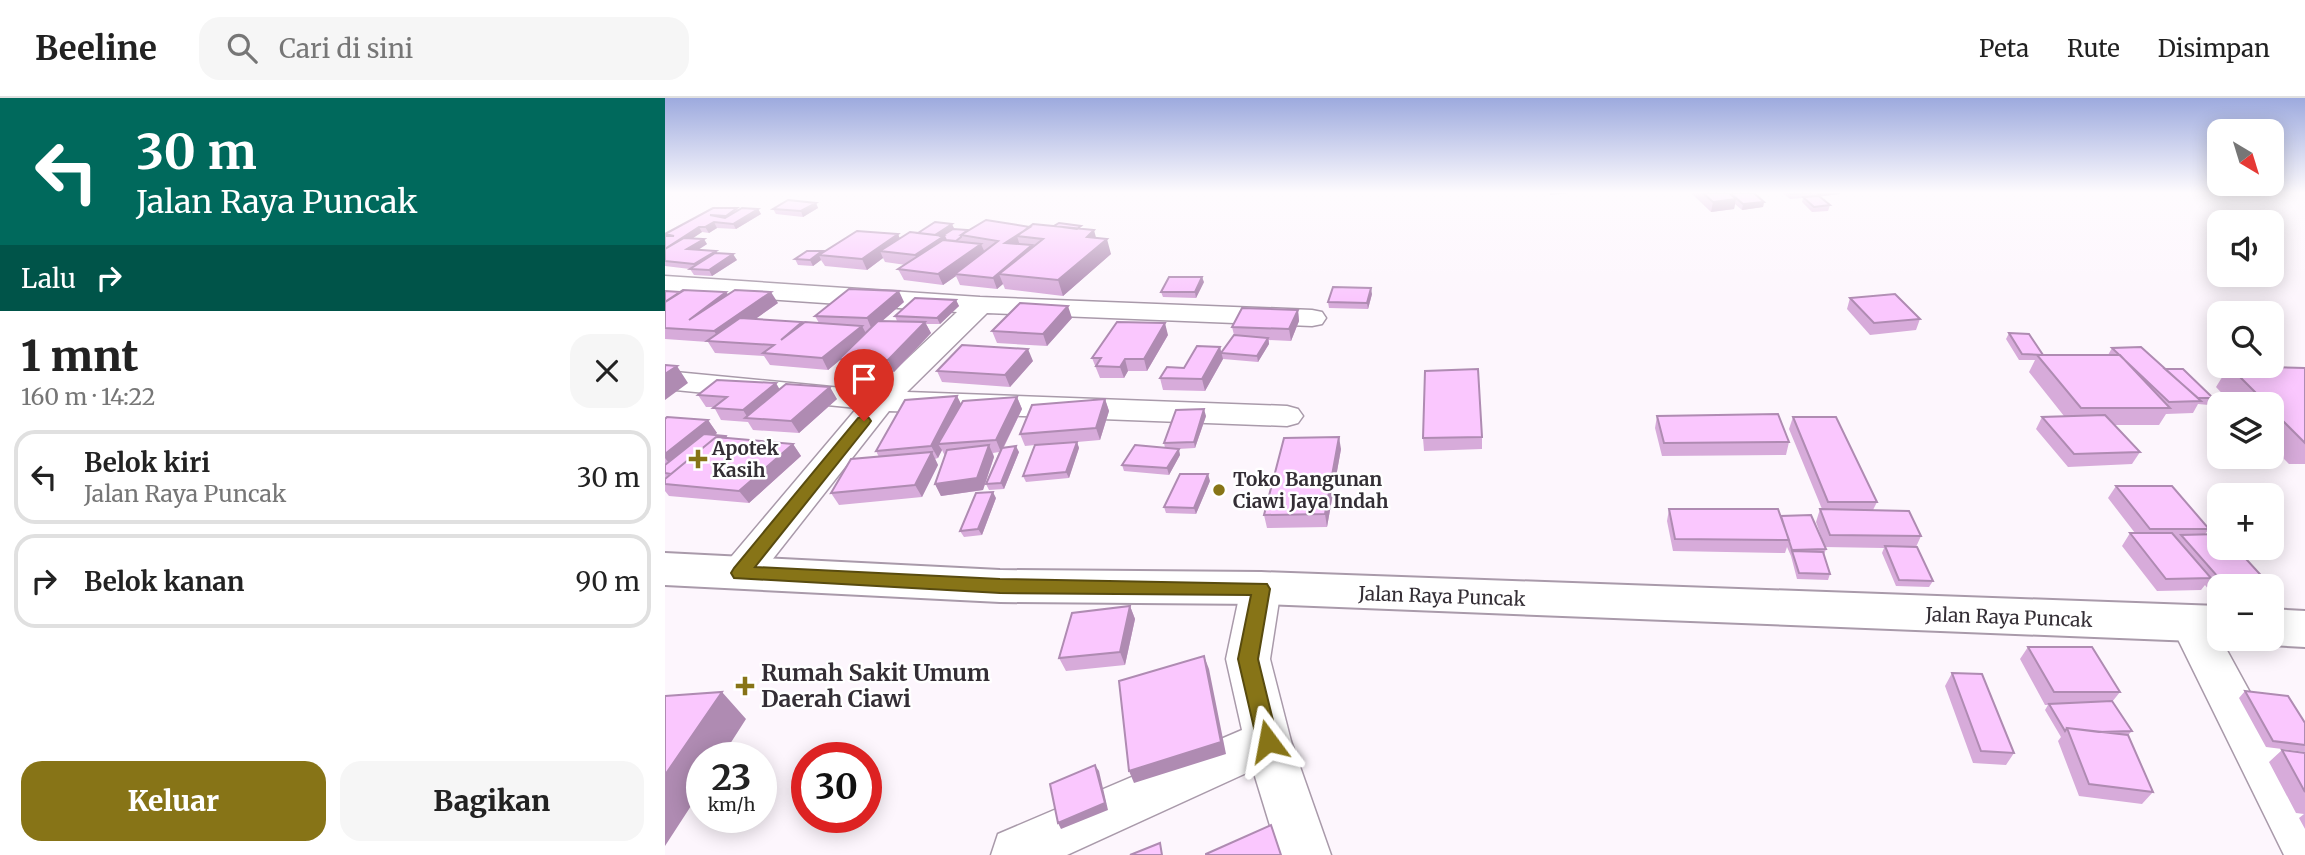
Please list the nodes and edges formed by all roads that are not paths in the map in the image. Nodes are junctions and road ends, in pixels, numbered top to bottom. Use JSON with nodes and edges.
{"nodes":[{"id":1,"x":665,"y":284,"type":"edge"},
{"id":2,"x":980,"y":305,"type":"junction"},
{"id":3,"x":1312,"y":318,"type":"dead end"},
{"id":4,"x":665,"y":380,"type":"edge"},
{"id":5,"x":880,"y":401,"type":"junction"},
{"id":6,"x":1287,"y":416,"type":"dead end"},
{"id":7,"x":665,"y":569,"type":"edge"},
{"id":8,"x":740,"y":573,"type":"junction"},
{"id":9,"x":1261,"y":589,"type":"junction"},
{"id":10,"x":2205,"y":624,"type":"edge"},
{"id":11,"x":2284,"y":628,"type":"edge"},
{"id":12,"x":2305,"y":629,"type":"edge"},
{"id":13,"x":1268,"y":741,"type":"junction"},
{"id":14,"x":2305,"y":844,"type":"edge"},
{"id":15,"x":1016,"y":852,"type":"dead end"},
{"id":16,"x":1305,"y":855,"type":"edge"}],
"edges":[{"from":1,"to":2,"type":"street"},
{"from":2,"to":3,"type":"street"},
{"from":2,"to":5,"type":"street"},
{"from":4,"to":5,"type":"street"},
{"from":5,"to":6,"type":"street"},
{"from":5,"to":8,"type":"street"},
{"from":7,"to":8,"type":"highway","name":"Jalan Raya Puncak"},
{"from":8,"to":9,"type":"highway","name":"Jalan Raya Puncak"},
{"from":9,"to":10,"type":"highway","name":"Jalan Raya Puncak"},
{"from":9,"to":13,"type":"street"},
{"from":10,"to":14,"type":"street"},
{"from":11,"to":12,"type":"highway"},
{"from":13,"to":15,"type":"street"},
{"from":13,"to":16,"type":"street"}]}
